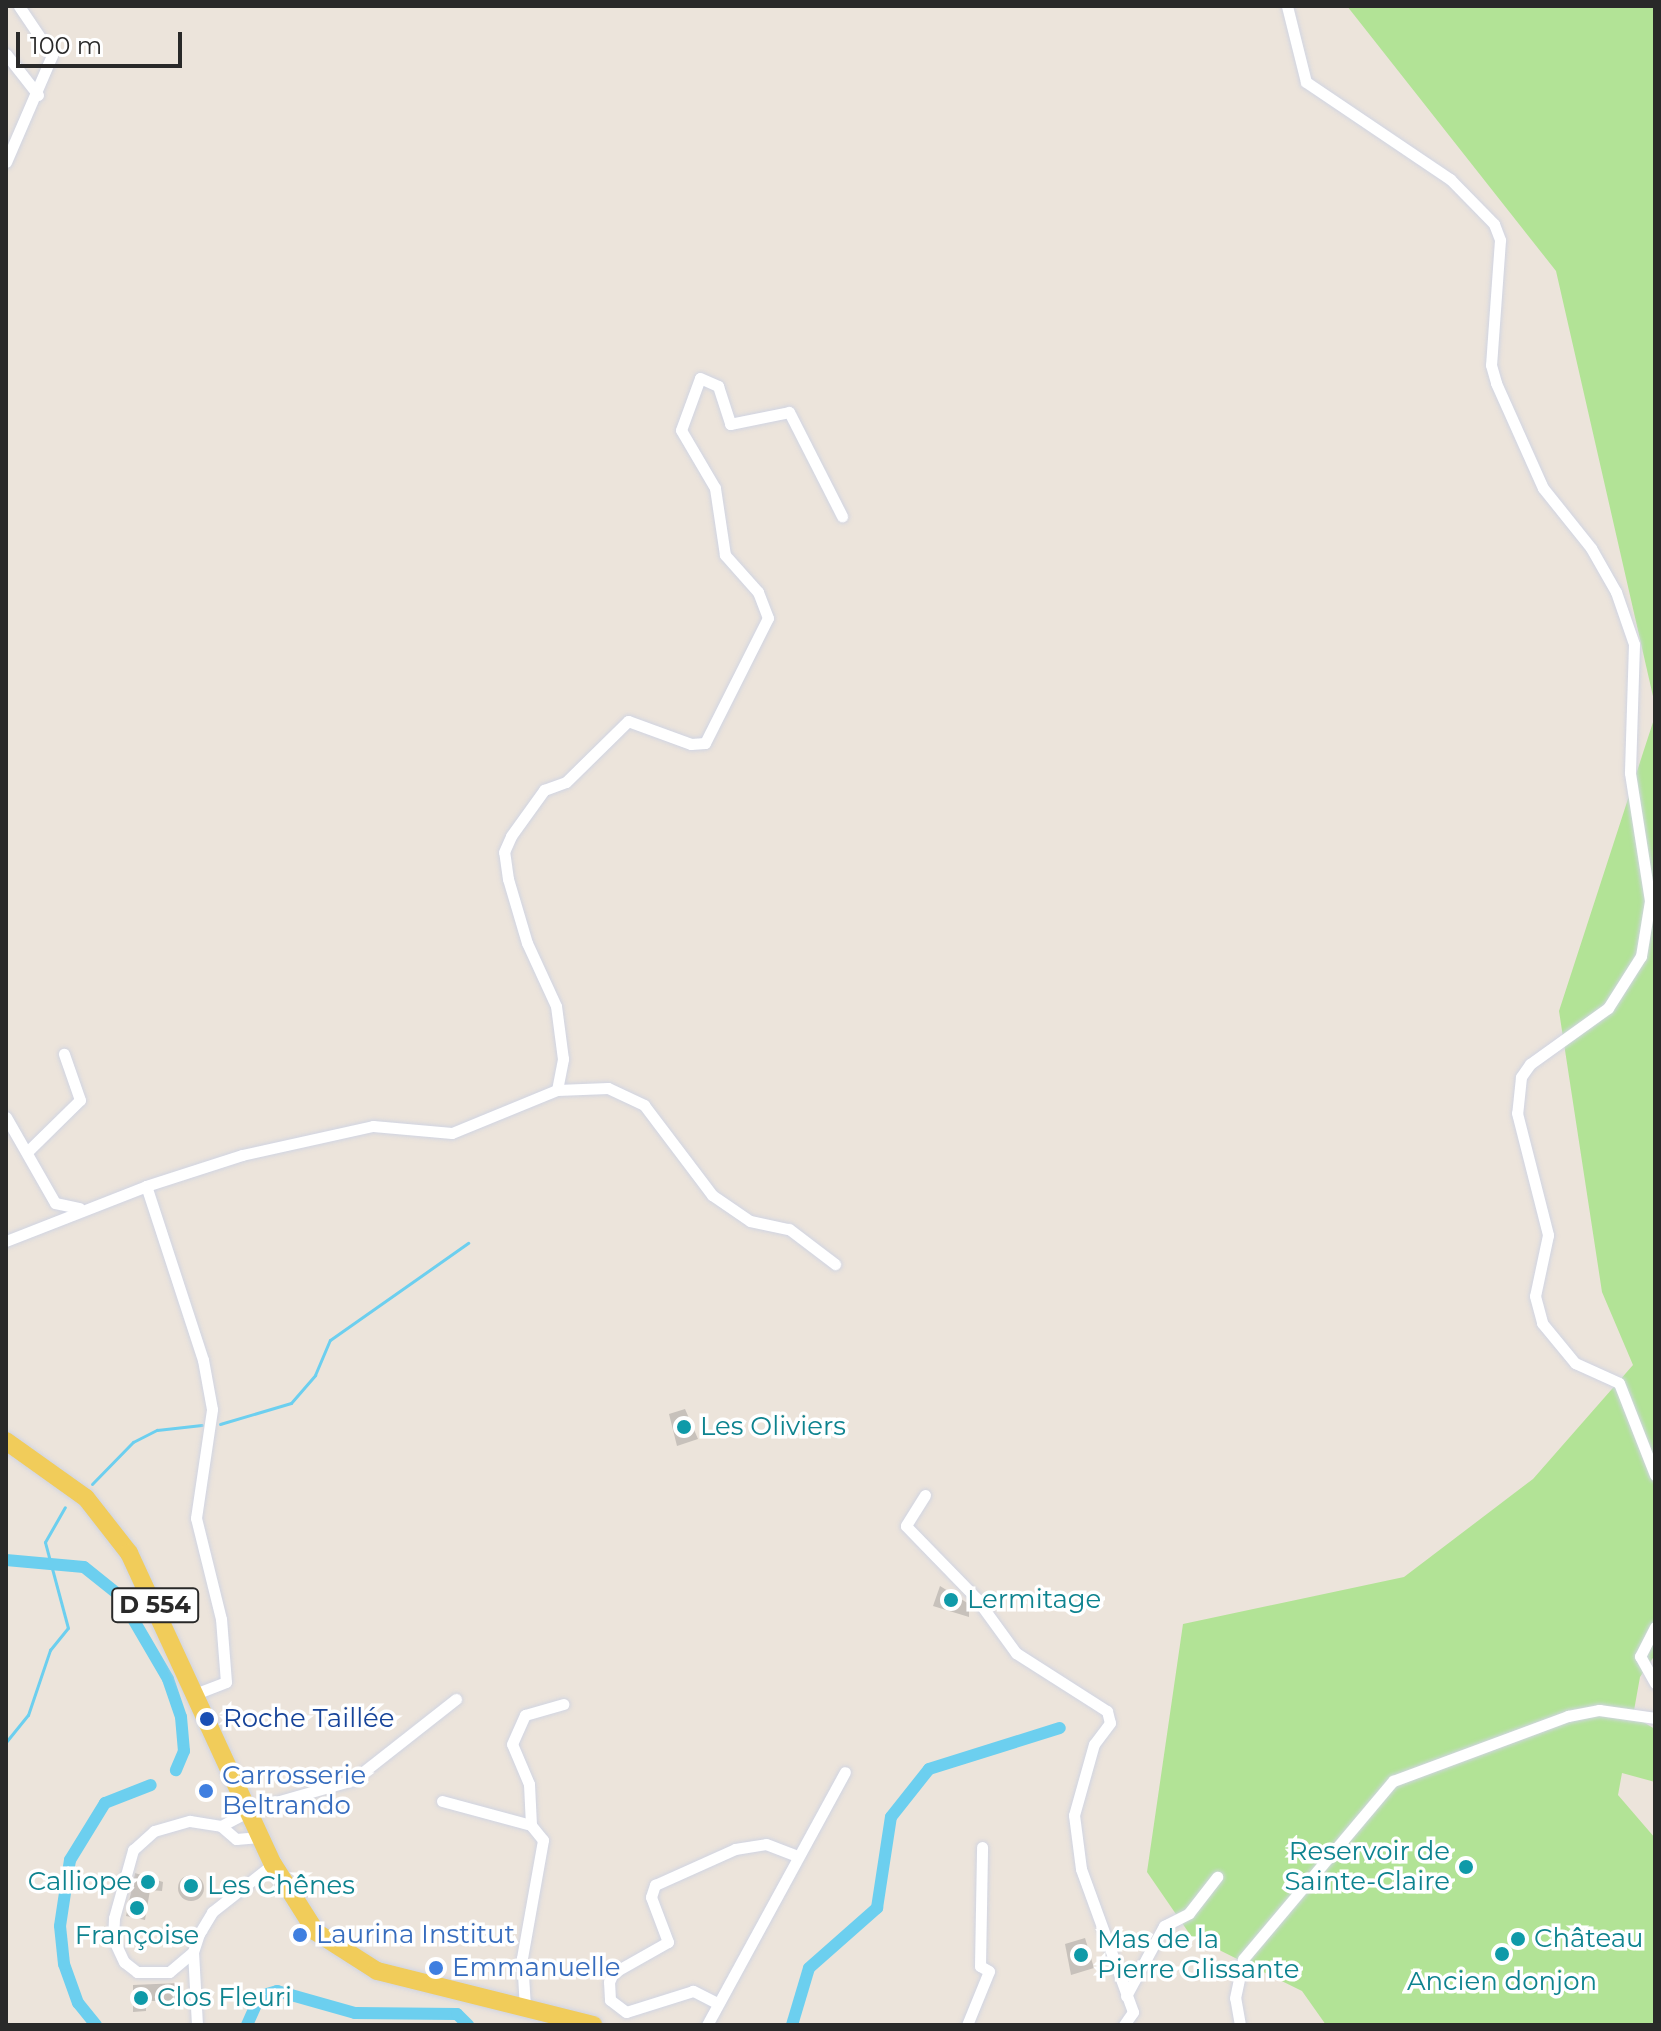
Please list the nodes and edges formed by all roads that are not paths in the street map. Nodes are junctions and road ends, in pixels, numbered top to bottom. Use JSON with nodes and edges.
{"nodes":[{"id":1,"x":19,"y":6,"type":"edge"},
{"id":2,"x":1287,"y":6,"type":"edge"},
{"id":3,"x":6,"y":54,"type":"edge"},
{"id":4,"x":38,"y":95,"type":"junction"},
{"id":5,"x":6,"y":162,"type":"edge"},
{"id":6,"x":842,"y":516,"type":"dead end"},
{"id":7,"x":64,"y":1054,"type":"dead end"},
{"id":8,"x":557,"y":1090,"type":"junction"},
{"id":9,"x":6,"y":1117,"type":"edge"},
{"id":10,"x":27,"y":1152,"type":"junction"},
{"id":11,"x":146,"y":1186,"type":"junction"},
{"id":12,"x":79,"y":1208,"type":"junction"},
{"id":13,"x":6,"y":1241,"type":"edge"},
{"id":14,"x":835,"y":1264,"type":"dead end"},
{"id":15,"x":6,"y":1441,"type":"edge"},
{"id":16,"x":1655,"y":1475,"type":"edge"},
{"id":17,"x":925,"y":1495,"type":"dead end"},
{"id":18,"x":1655,"y":1627,"type":"edge"},
{"id":19,"x":1655,"y":1683,"type":"edge"},
{"id":20,"x":195,"y":1694,"type":"junction"},
{"id":21,"x":456,"y":1699,"type":"dead end"},
{"id":22,"x":563,"y":1704,"type":"dead end"},
{"id":23,"x":1655,"y":1718,"type":"edge"},
{"id":24,"x":845,"y":1772,"type":"dead end"},
{"id":25,"x":442,"y":1801,"type":"dead end"},
{"id":26,"x":248,"y":1811,"type":"junction"},
{"id":27,"x":531,"y":1825,"type":"junction"},
{"id":28,"x":221,"y":1826,"type":"junction"},
{"id":29,"x":260,"y":1837,"type":"junction"},
{"id":30,"x":982,"y":1847,"type":"dead end"},
{"id":31,"x":794,"y":1855,"type":"junction"},
{"id":32,"x":273,"y":1864,"type":"junction"},
{"id":33,"x":1217,"y":1877,"type":"dead end"},
{"id":34,"x":193,"y":1952,"type":"junction"},
{"id":35,"x":1126,"y":1996,"type":"junction"},
{"id":36,"x":715,"y":2002,"type":"junction"},
{"id":37,"x":525,"y":2008,"type":"junction"},
{"id":38,"x":1133,"y":2012,"type":"junction"},
{"id":39,"x":197,"y":2025,"type":"edge"},
{"id":40,"x":593,"y":2025,"type":"edge"},
{"id":41,"x":707,"y":2025,"type":"edge"},
{"id":42,"x":967,"y":2025,"type":"edge"},
{"id":43,"x":1124,"y":2025,"type":"edge"},
{"id":44,"x":1138,"y":2025,"type":"edge"},
{"id":45,"x":1240,"y":2025,"type":"edge"}],
"edges":[{"from":1,"to":4,"type":"street"},
{"from":2,"to":16,"type":"street"},
{"from":3,"to":4,"type":"street"},
{"from":4,"to":5,"type":"street"},
{"from":6,"to":8,"type":"street"},
{"from":7,"to":10,"type":"street"},
{"from":8,"to":11,"type":"street"},
{"from":8,"to":14,"type":"street"},
{"from":9,"to":10,"type":"street"},
{"from":10,"to":12,"type":"street"},
{"from":11,"to":12,"type":"street"},
{"from":11,"to":20,"type":"street"},
{"from":12,"to":13,"type":"street"},
{"from":15,"to":20,"type":"main road","number":"D 554"},
{"from":17,"to":35,"type":"street"},
{"from":18,"to":19,"type":"street"},
{"from":20,"to":26,"type":"main road","number":"D 554"},
{"from":21,"to":26,"type":"street"},
{"from":22,"to":27,"type":"street"},
{"from":23,"to":45,"type":"street"},
{"from":24,"to":31,"type":"street"},
{"from":25,"to":27,"type":"street"},
{"from":26,"to":28,"type":"street"},
{"from":26,"to":29,"type":"main road","number":"D 554"},
{"from":27,"to":37,"type":"street"},
{"from":28,"to":29,"type":"street"},
{"from":28,"to":34,"type":"street"},
{"from":29,"to":32,"type":"main road","number":"D 554"},
{"from":30,"to":42,"type":"street"},
{"from":31,"to":36,"type":"street"},
{"from":31,"to":36,"type":"street"},
{"from":32,"to":34,"type":"street"},
{"from":32,"to":37,"type":"main road","number":"D 554"},
{"from":33,"to":35,"type":"street"},
{"from":34,"to":39,"type":"street"},
{"from":35,"to":38,"type":"street"},
{"from":36,"to":41,"type":"street"},
{"from":37,"to":40,"type":"main road","number":"D 554"},
{"from":38,"to":43,"type":"street"},
{"from":38,"to":44,"type":"street"}]}
